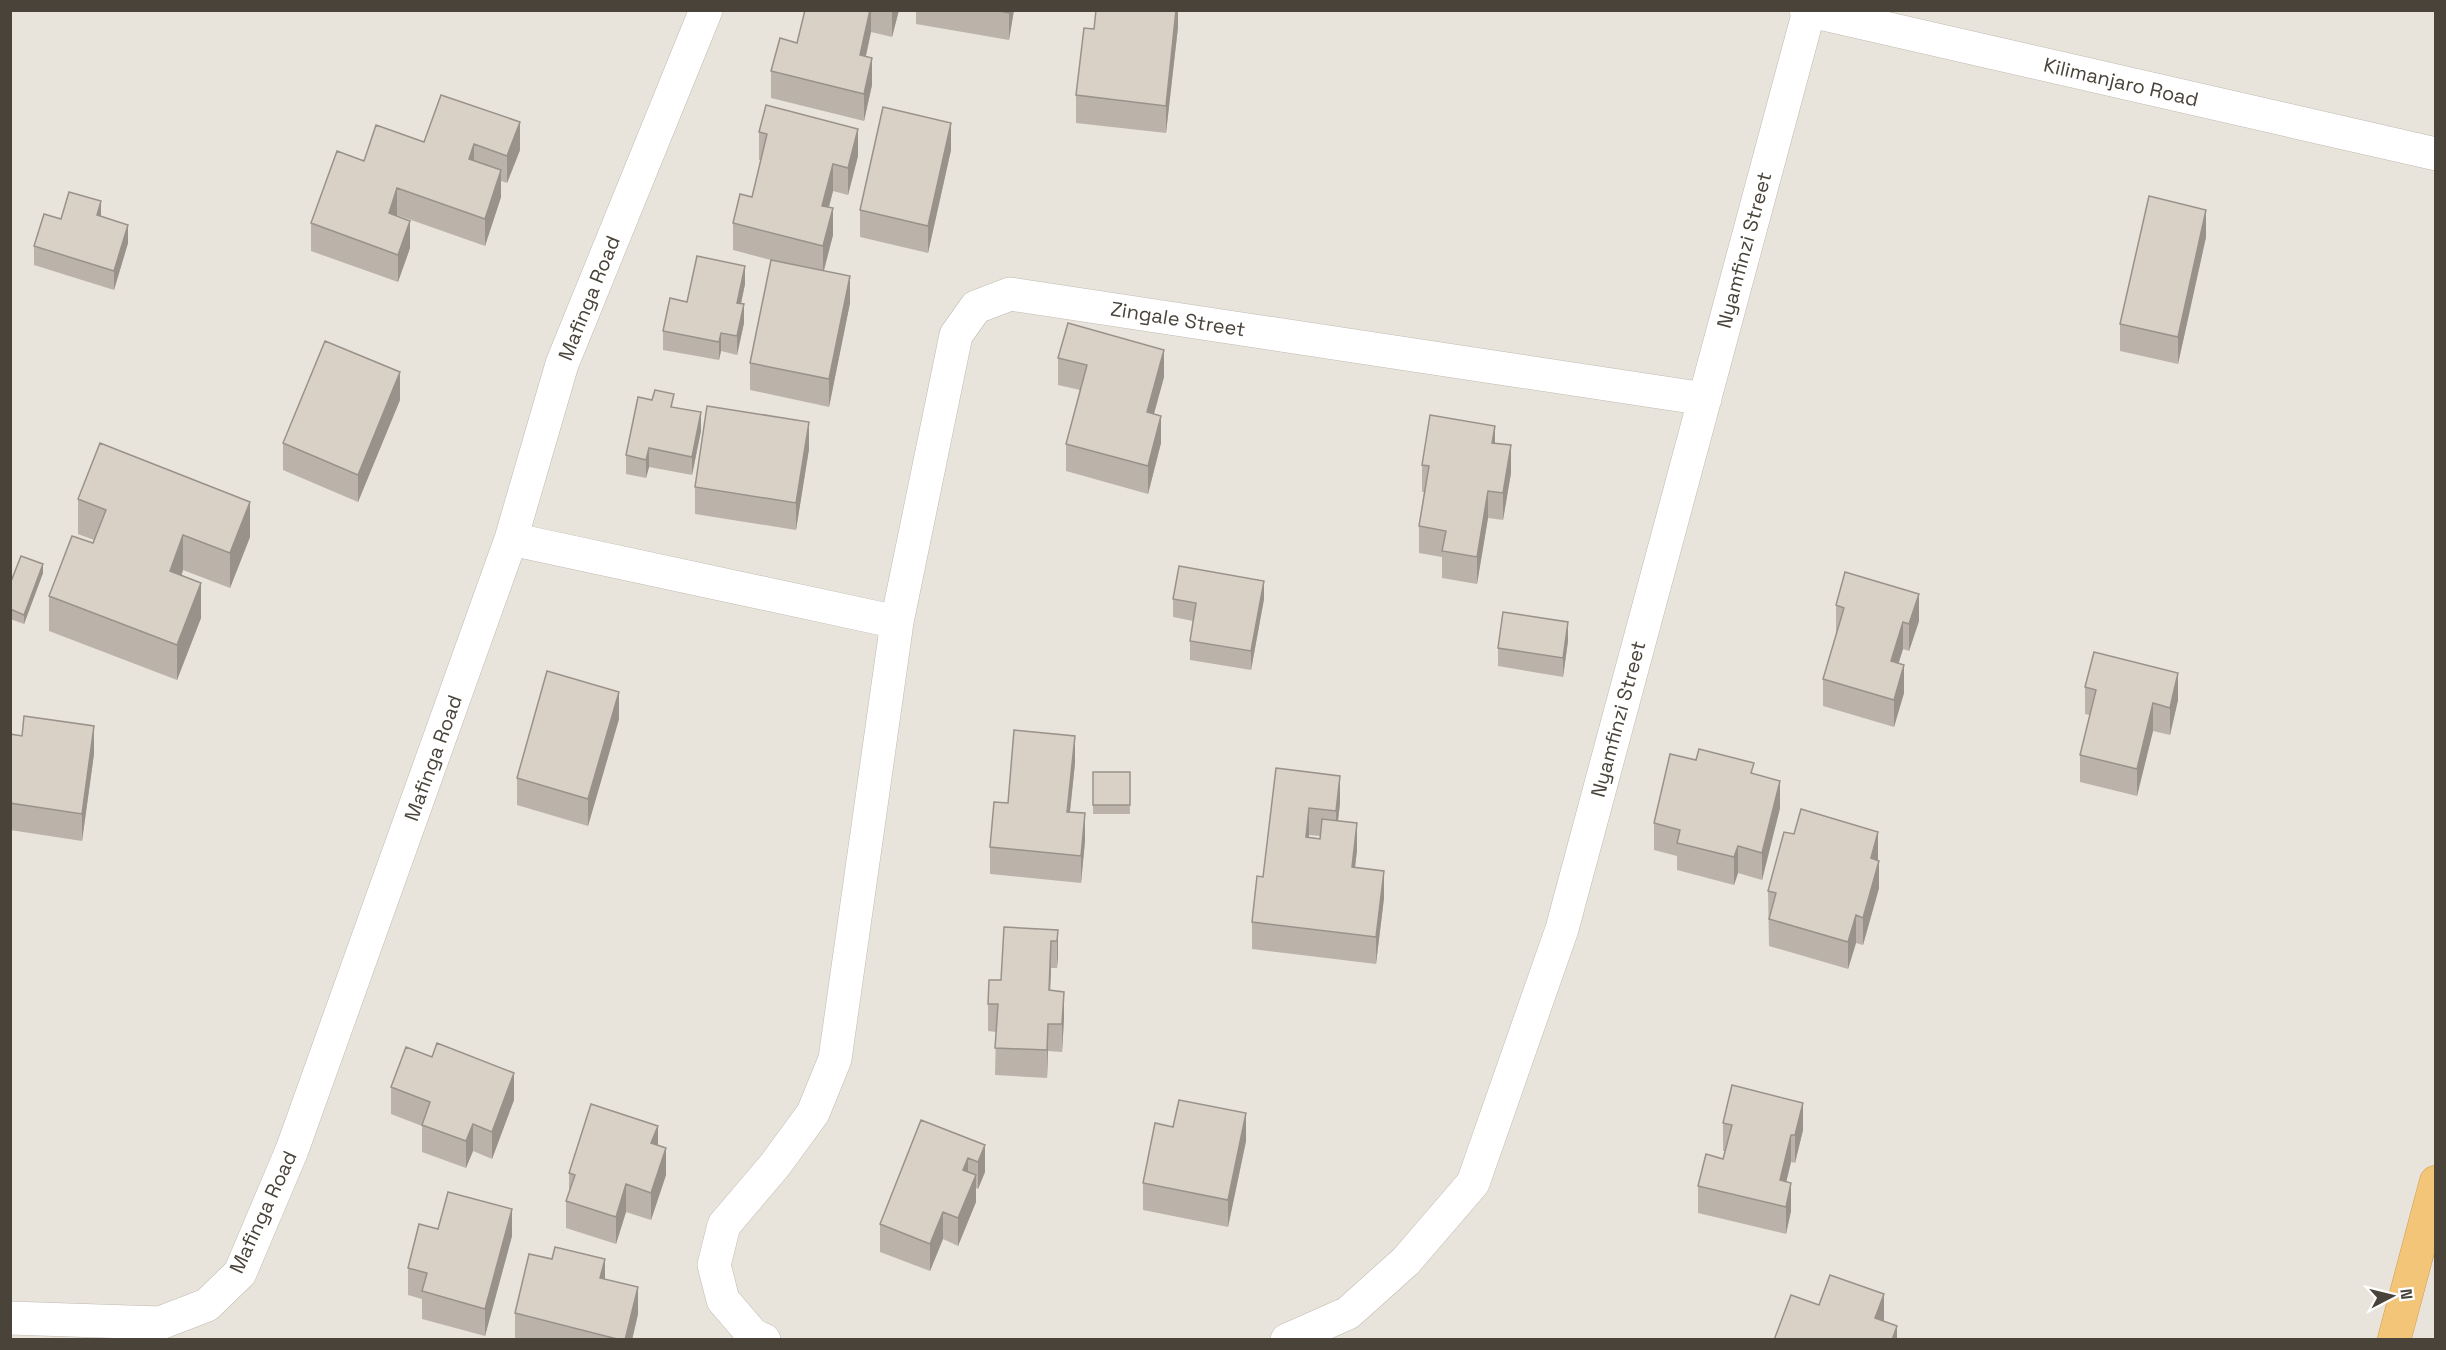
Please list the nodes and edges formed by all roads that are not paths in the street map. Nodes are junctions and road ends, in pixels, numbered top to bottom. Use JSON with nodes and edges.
{"nodes":[{"id":1,"x":706,"y":10,"type":"edge"},
{"id":2,"x":1807,"y":11,"type":"edge"},
{"id":3,"x":2436,"y":154,"type":"edge"},
{"id":4,"x":1705,"y":399,"type":"junction"},
{"id":5,"x":511,"y":539,"type":"junction"},
{"id":6,"x":897,"y":621,"type":"junction"},
{"id":7,"x":2436,"y":1182,"type":"edge"},
{"id":8,"x":10,"y":1318,"type":"edge"},
{"id":9,"x":764,"y":1340,"type":"edge"},
{"id":10,"x":1287,"y":1340,"type":"edge"},
{"id":11,"x":2394,"y":1340,"type":"edge"}],
"edges":[{"from":1,"to":5,"type":"street","name":"Mafinga Road"},
{"from":2,"to":3,"type":"street","name":"Kilimanjaro Road"},
{"from":2,"to":4,"type":"street","name":"Nyamfinzi Street"},
{"from":4,"to":6,"type":"street","name":"Zingale Street"},
{"from":4,"to":10,"type":"street","name":"Nyamfinzi Street"},
{"from":5,"to":6,"type":"street"},
{"from":5,"to":8,"type":"street","name":"Mafinga Road"},
{"from":6,"to":9,"type":"street","name":"Zingale Street"},
{"from":7,"to":11,"type":"highway"}]}
